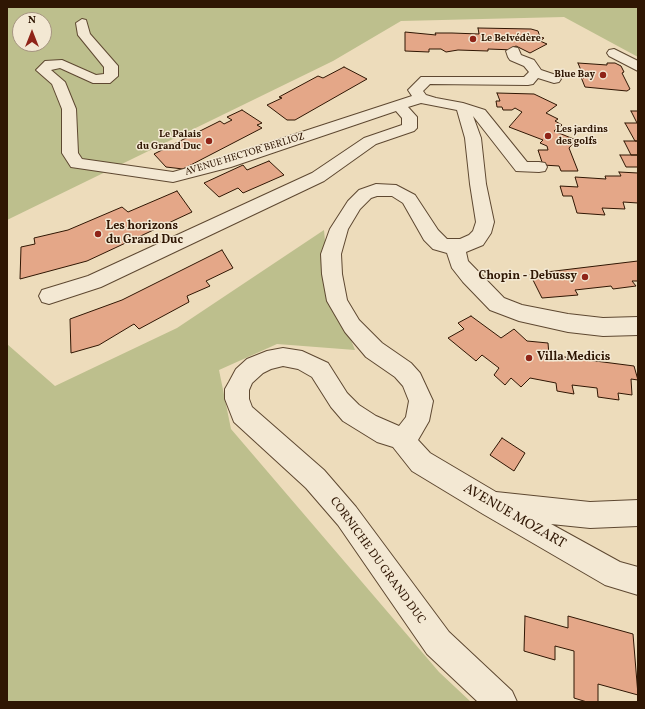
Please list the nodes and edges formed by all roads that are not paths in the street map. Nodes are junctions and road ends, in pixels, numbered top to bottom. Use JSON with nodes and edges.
{"nodes":[{"id":1,"x":82,"y":23,"type":"dead end"},
{"id":2,"x":513,"y":51,"type":"dead end"},
{"id":3,"x":614,"y":53,"type":"dead end"},
{"id":4,"x":638,"y":67,"type":"edge"},
{"id":5,"x":536,"y":73,"type":"junction"},
{"id":6,"x":554,"y":79,"type":"dead end"},
{"id":7,"x":421,"y":98,"type":"junction"},
{"id":8,"x":399,"y":106,"type":"junction"},
{"id":9,"x":463,"y":107,"type":"junction"},
{"id":10,"x":539,"y":167,"type":"dead end"},
{"id":11,"x":455,"y":247,"type":"junction"},
{"id":12,"x":49,"y":296,"type":"dead end"},
{"id":13,"x":638,"y":326,"type":"edge"},
{"id":14,"x":401,"y":438,"type":"junction"},
{"id":15,"x":492,"y":505,"type":"junction"},
{"id":16,"x":638,"y":513,"type":"edge"},
{"id":17,"x":638,"y":581,"type":"edge"},
{"id":18,"x":501,"y":702,"type":"edge"}],
"edges":[{"from":1,"to":8,"type":"street","name":"AVENUE HECTOR BERLIOZ"},
{"from":2,"to":5,"type":"street"},
{"from":3,"to":4,"type":"street"},
{"from":5,"to":6,"type":"street"},
{"from":5,"to":7,"type":"street"},
{"from":7,"to":8,"type":"street","name":"AVENUE HECTOR BERLIOZ"},
{"from":7,"to":9,"type":"street"},
{"from":8,"to":12,"type":"street"},
{"from":9,"to":10,"type":"street"},
{"from":9,"to":11,"type":"street"},
{"from":11,"to":13,"type":"street"},
{"from":11,"to":14,"type":"street"},
{"from":14,"to":15,"type":"street","name":"AVENUE MOZART"},
{"from":14,"to":18,"type":"street","name":"CORNICHE DU GRAND DUC"},
{"from":15,"to":16,"type":"street"},
{"from":15,"to":17,"type":"street","name":"AVENUE MOZART"}]}
